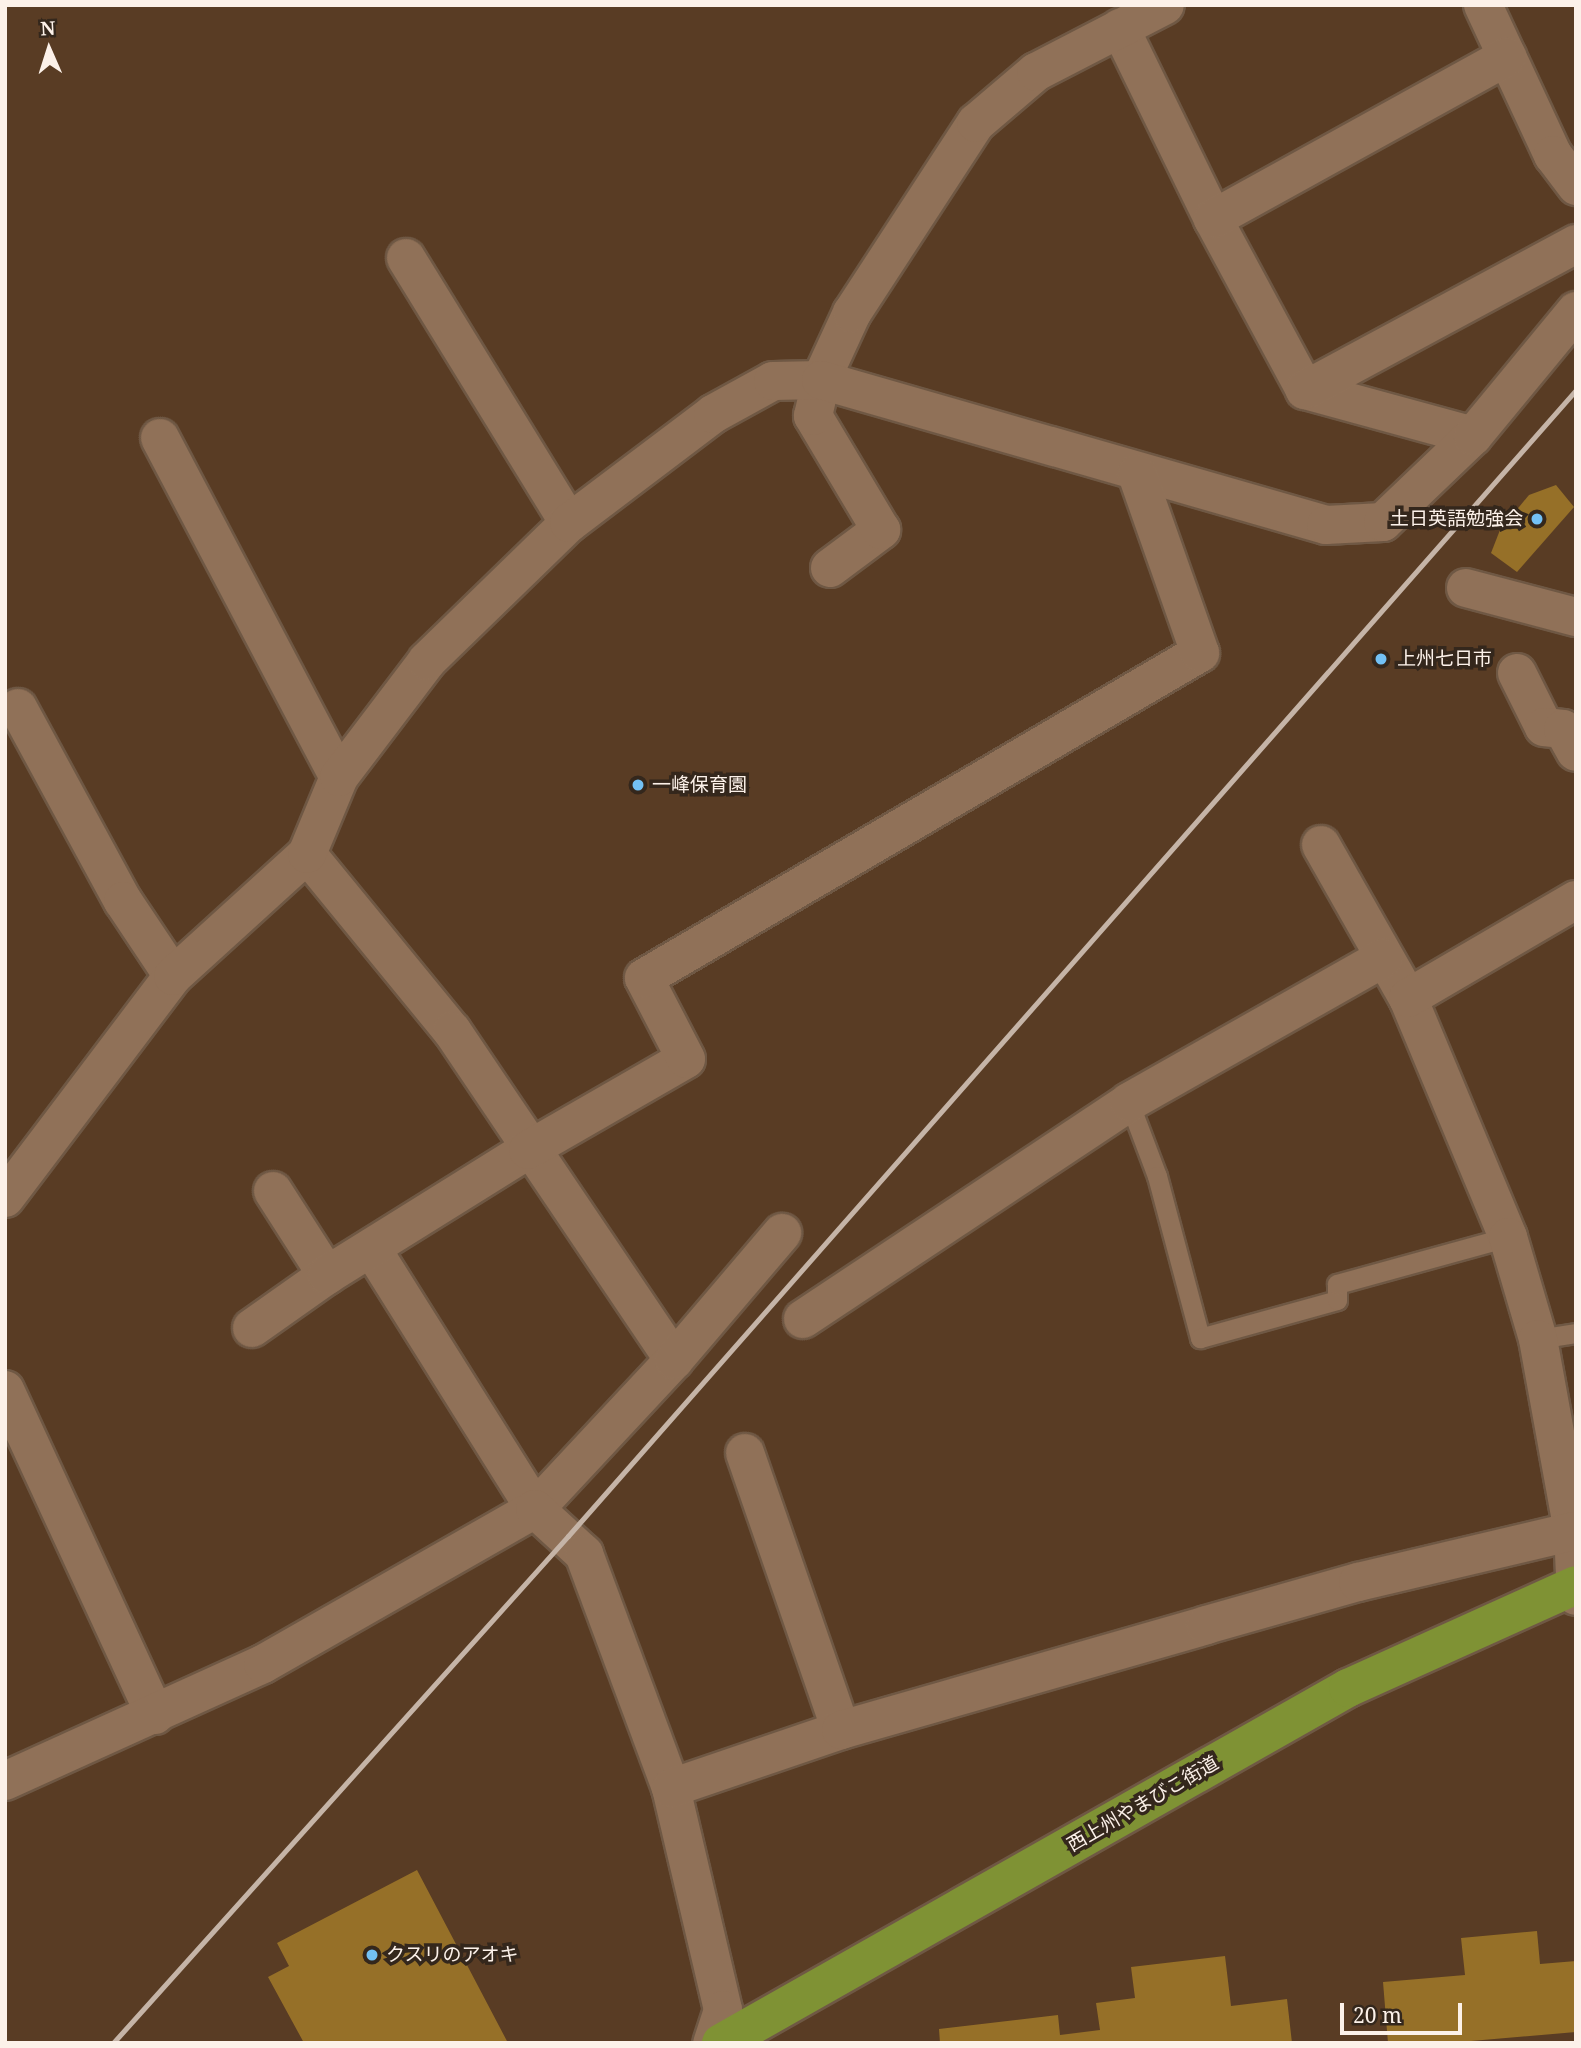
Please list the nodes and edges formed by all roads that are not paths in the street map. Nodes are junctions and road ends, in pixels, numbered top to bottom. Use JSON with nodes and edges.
{"nodes":[{"id":1,"x":1165,"y":5,"type":"edge"},
{"id":2,"x":1483,"y":5,"type":"edge"},
{"id":3,"x":1120,"y":29,"type":"junction"},
{"id":4,"x":1507,"y":57,"type":"junction"},
{"id":5,"x":1576,"y":186,"type":"edge"},
{"id":6,"x":1213,"y":219,"type":"junction"},
{"id":7,"x":1576,"y":244,"type":"edge"},
{"id":8,"x":406,"y":258,"type":"dead end"},
{"id":9,"x":1576,"y":312,"type":"edge"},
{"id":10,"x":821,"y":380,"type":"junction"},
{"id":11,"x":1305,"y":390,"type":"junction"},
{"id":12,"x":1473,"y":436,"type":"junction"},
{"id":13,"x":160,"y":438,"type":"dead end"},
{"id":14,"x":1137,"y":474,"type":"junction"},
{"id":15,"x":569,"y":523,"type":"junction"},
{"id":16,"x":830,"y":568,"type":"dead end"},
{"id":17,"x":1466,"y":588,"type":"dead end"},
{"id":18,"x":1576,"y":617,"type":"edge"},
{"id":19,"x":1517,"y":673,"type":"dead end"},
{"id":20,"x":18,"y":708,"type":"dead end"},
{"id":21,"x":1576,"y":752,"type":"edge"},
{"id":22,"x":339,"y":778,"type":"junction"},
{"id":23,"x":1321,"y":845,"type":"dead end"},
{"id":24,"x":307,"y":854,"type":"junction"},
{"id":25,"x":1576,"y":900,"type":"edge"},
{"id":26,"x":1384,"y":958,"type":"junction"},
{"id":27,"x":173,"y":976,"type":"junction"},
{"id":28,"x":1408,"y":998,"type":"junction"},
{"id":29,"x":1129,"y":1102,"type":"junction"},
{"id":30,"x":528,"y":1150,"type":"junction"},
{"id":31,"x":273,"y":1191,"type":"dead end"},
{"id":32,"x":5,"y":1198,"type":"edge"},
{"id":33,"x":782,"y":1233,"type":"dead end"},
{"id":34,"x":1508,"y":1237,"type":"junction"},
{"id":35,"x":372,"y":1249,"type":"junction"},
{"id":36,"x":327,"y":1275,"type":"junction"},
{"id":37,"x":803,"y":1319,"type":"dead end"},
{"id":38,"x":252,"y":1328,"type":"dead end"},
{"id":39,"x":1576,"y":1333,"type":"edge"},
{"id":40,"x":1538,"y":1339,"type":"junction"},
{"id":41,"x":674,"y":1360,"type":"junction"},
{"id":42,"x":5,"y":1390,"type":"edge"},
{"id":43,"x":18,"y":1451,"type":"edge"},
{"id":44,"x":745,"y":1453,"type":"dead end"},
{"id":45,"x":535,"y":1509,"type":"junction"},
{"id":46,"x":1573,"y":1531,"type":"junction"},
{"id":47,"x":1575,"y":1589,"type":"edge"},
{"id":48,"x":155,"y":1715,"type":"junction"},
{"id":49,"x":841,"y":1730,"type":"junction"},
{"id":50,"x":5,"y":1781,"type":"edge"},
{"id":51,"x":671,"y":1788,"type":"junction"},
{"id":52,"x":712,"y":2043,"type":"edge"},
{"id":53,"x":721,"y":2043,"type":"edge"}],
"edges":[{"from":1,"to":3,"type":"street"},
{"from":2,"to":4,"type":"street"},
{"from":3,"to":6,"type":"street"},
{"from":3,"to":10,"type":"street"},
{"from":4,"to":5,"type":"street"},
{"from":4,"to":6,"type":"street"},
{"from":6,"to":11,"type":"street"},
{"from":7,"to":11,"type":"street"},
{"from":8,"to":15,"type":"street"},
{"from":9,"to":12,"type":"street"},
{"from":10,"to":14,"type":"street"},
{"from":10,"to":15,"type":"street"},
{"from":10,"to":16,"type":"street"},
{"from":11,"to":12,"type":"street"},
{"from":12,"to":14,"type":"street"},
{"from":13,"to":22,"type":"street"},
{"from":14,"to":30,"type":"street"},
{"from":15,"to":22,"type":"street"},
{"from":17,"to":18,"type":"street"},
{"from":19,"to":21,"type":"street"},
{"from":20,"to":27,"type":"street"},
{"from":22,"to":24,"type":"street"},
{"from":23,"to":26,"type":"street"},
{"from":24,"to":27,"type":"street"},
{"from":24,"to":30,"type":"street"},
{"from":25,"to":28,"type":"street"},
{"from":26,"to":28,"type":"street"},
{"from":26,"to":29,"type":"street"},
{"from":27,"to":32,"type":"street"},
{"from":28,"to":34,"type":"street"},
{"from":29,"to":34,"type":"lane"},
{"from":29,"to":37,"type":"street"},
{"from":30,"to":35,"type":"street"},
{"from":30,"to":41,"type":"street"},
{"from":31,"to":36,"type":"street"},
{"from":33,"to":41,"type":"street"},
{"from":34,"to":40,"type":"street"},
{"from":35,"to":36,"type":"street"},
{"from":35,"to":45,"type":"street"},
{"from":36,"to":38,"type":"street"},
{"from":39,"to":40,"type":"lane"},
{"from":40,"to":46,"type":"street"},
{"from":41,"to":45,"type":"street"},
{"from":42,"to":43,"type":"street"},
{"from":43,"to":48,"type":"street"},
{"from":44,"to":49,"type":"street"},
{"from":45,"to":48,"type":"street"},
{"from":45,"to":51,"type":"street"},
{"from":46,"to":47,"type":"street"},
{"from":46,"to":49,"type":"street"},
{"from":47,"to":53,"type":"highway","name":"西上州やまびこ街道"},
{"from":48,"to":50,"type":"street"},
{"from":49,"to":51,"type":"street"},
{"from":51,"to":52,"type":"street"}]}
